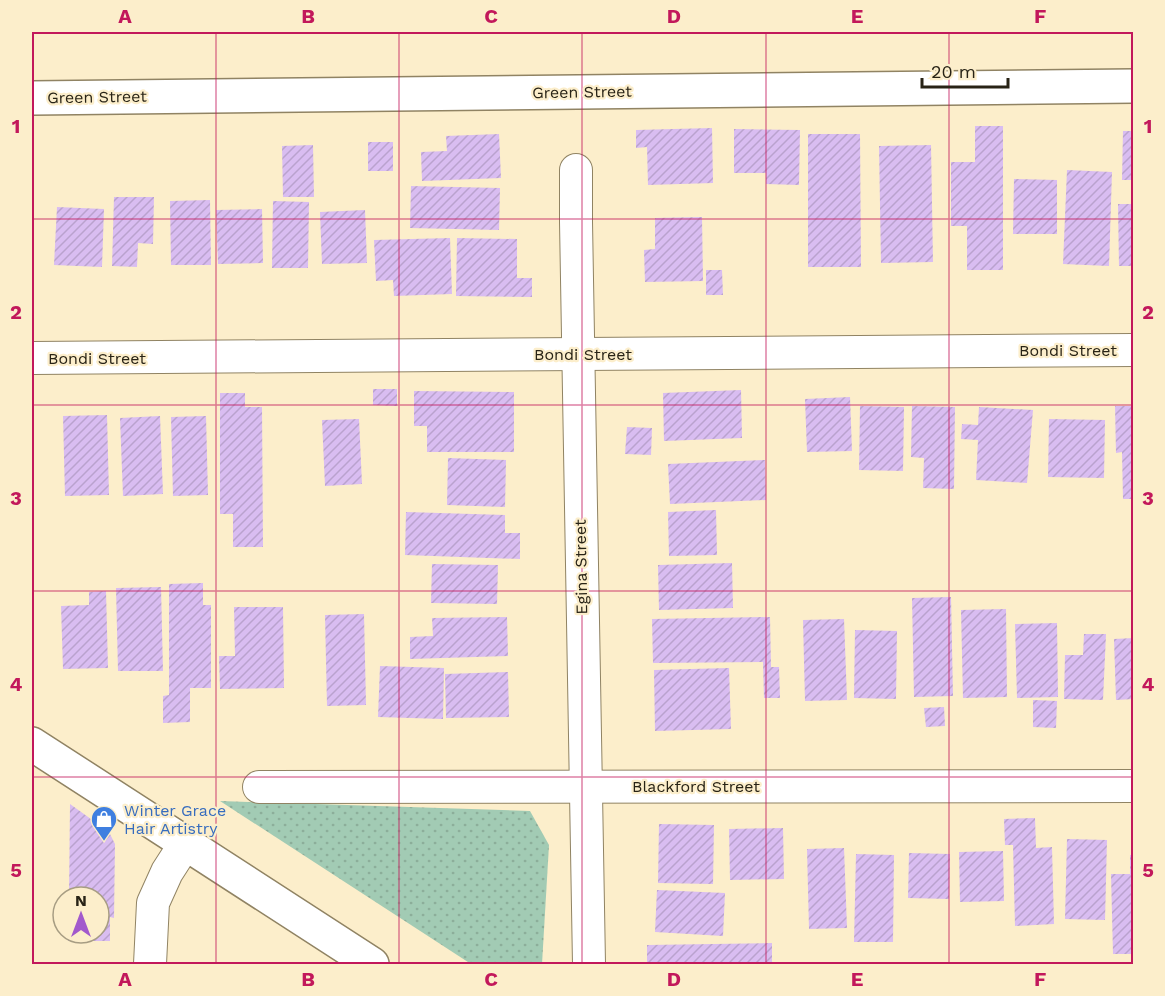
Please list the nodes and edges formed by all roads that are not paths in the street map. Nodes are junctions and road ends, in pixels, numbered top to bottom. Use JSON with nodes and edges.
{"nodes":[{"id":1,"x":1134,"y":86,"type":"edge"},
{"id":2,"x":32,"y":98,"type":"edge"},
{"id":3,"x":576,"y":170,"type":"dead end"},
{"id":4,"x":1134,"y":350,"type":"edge"},
{"id":5,"x":578,"y":354,"type":"junction"},
{"id":6,"x":32,"y":358,"type":"edge"},
{"id":7,"x":32,"y":744,"type":"edge"},
{"id":8,"x":585,"y":786,"type":"junction"},
{"id":9,"x":1134,"y":786,"type":"edge"},
{"id":10,"x":259,"y":787,"type":"dead end"},
{"id":11,"x":185,"y":844,"type":"junction"},
{"id":12,"x":150,"y":964,"type":"edge"},
{"id":13,"x":372,"y":964,"type":"edge"},
{"id":14,"x":589,"y":964,"type":"edge"}],
"edges":[{"from":1,"to":2,"type":"main road","name":"Green Street"},
{"from":3,"to":5,"type":"street","name":"Egina Street"},
{"from":4,"to":5,"type":"street","name":"Bondi Street"},
{"from":5,"to":6,"type":"street","name":"Bondi Street"},
{"from":5,"to":8,"type":"street","name":"Egina Street"},
{"from":7,"to":11,"type":"main road"},
{"from":8,"to":9,"type":"street","name":"Blackford Street"},
{"from":8,"to":10,"type":"street","name":"Blackford Street"},
{"from":8,"to":14,"type":"street","name":"Egina Street"},
{"from":11,"to":12,"type":"street"},
{"from":11,"to":13,"type":"main road"}]}
